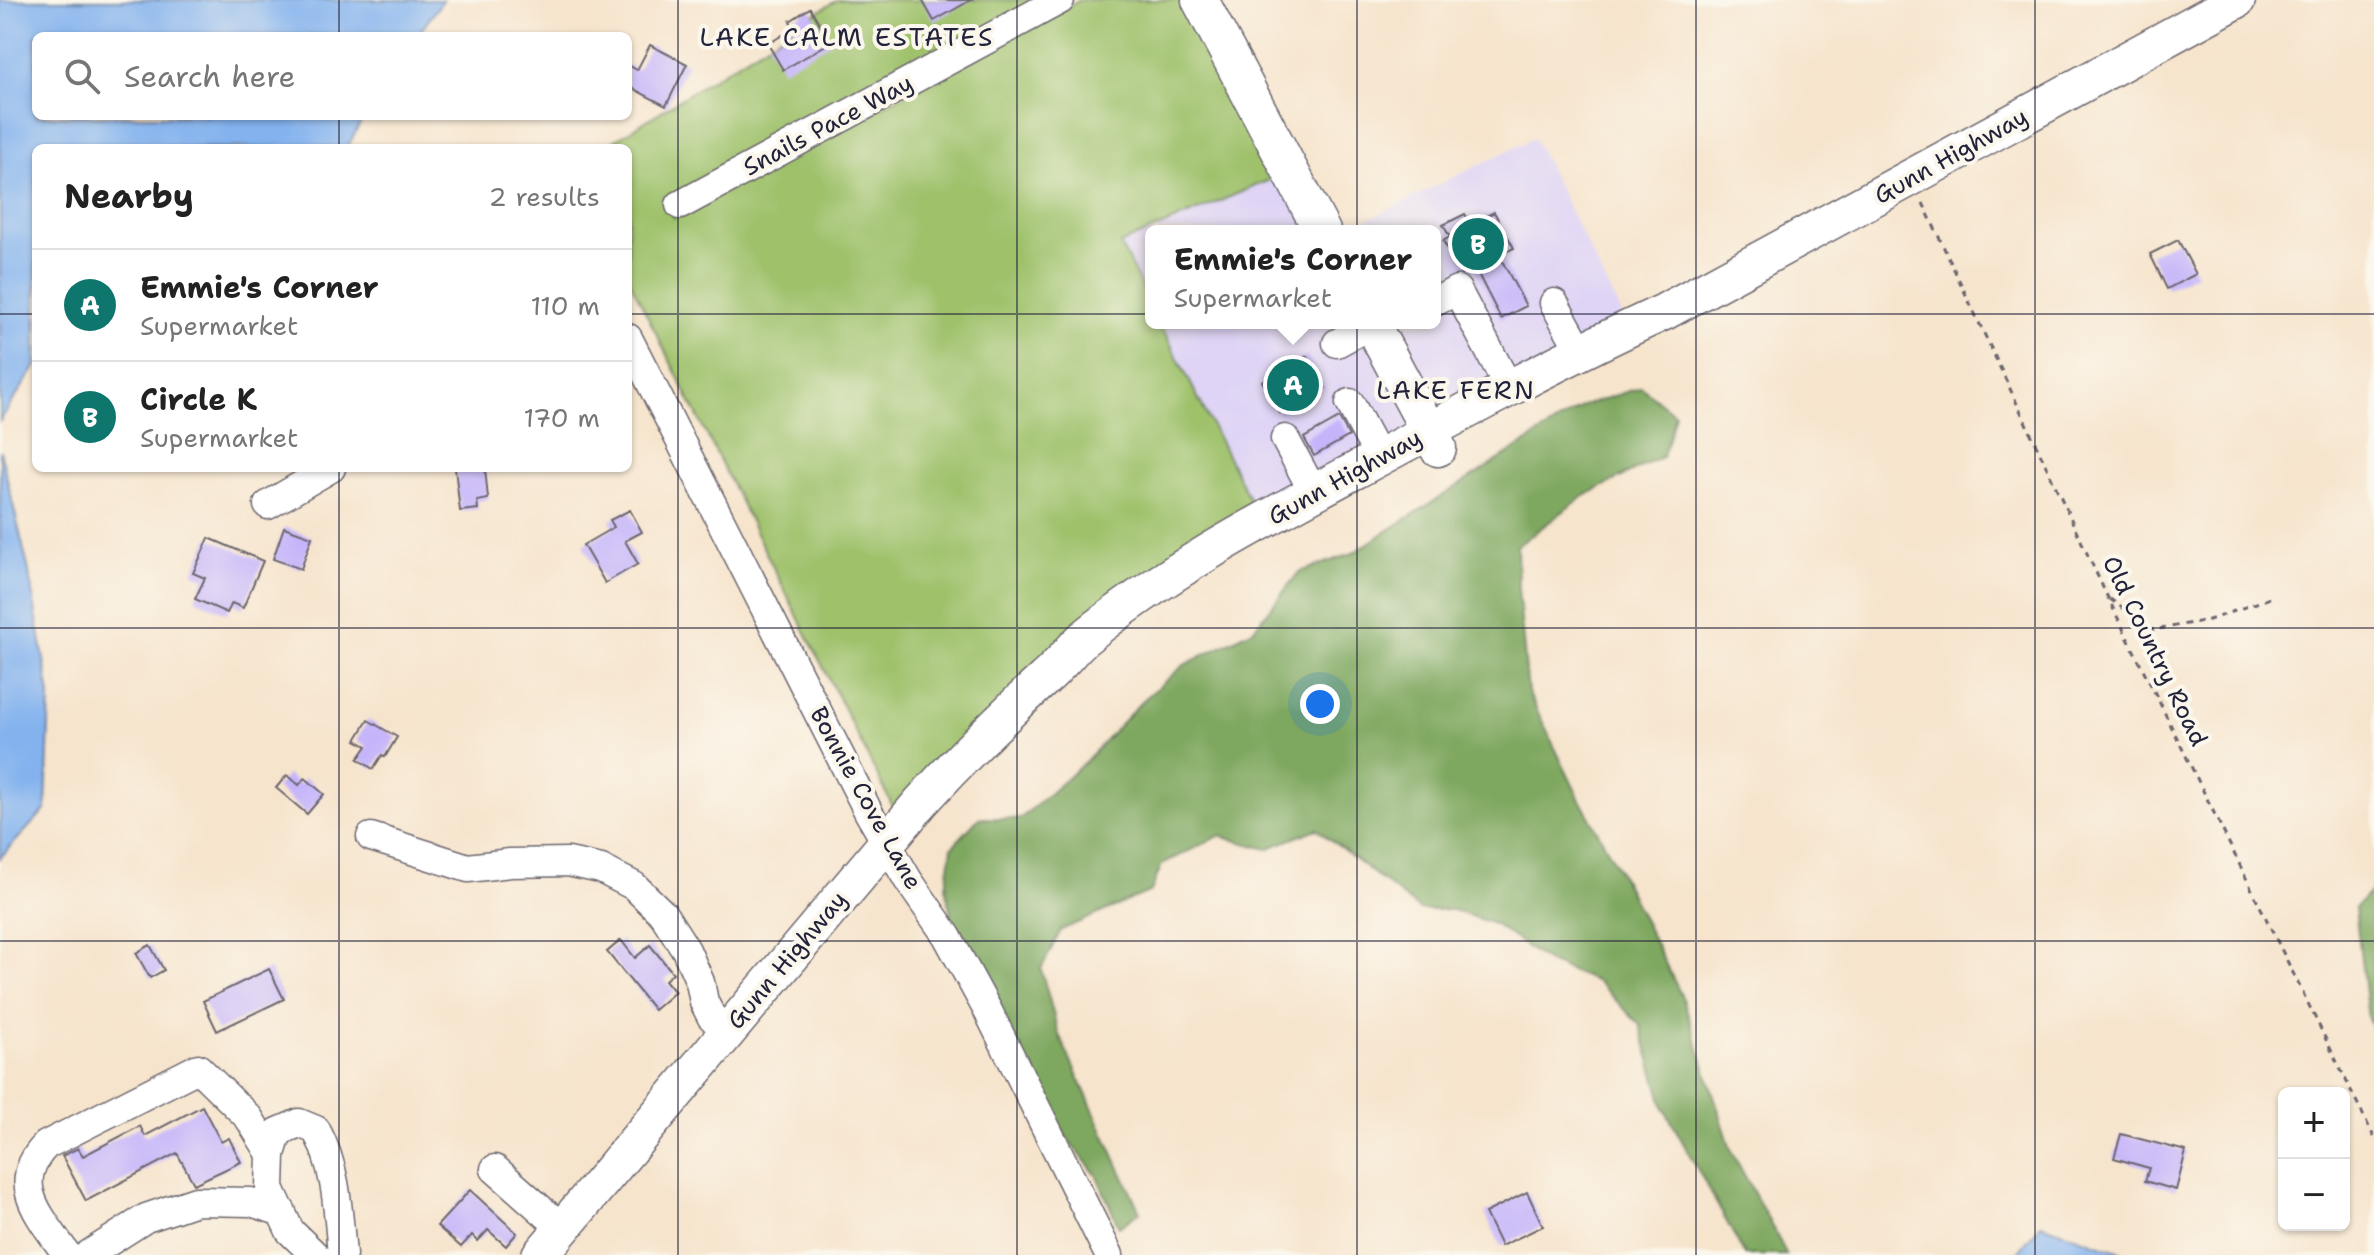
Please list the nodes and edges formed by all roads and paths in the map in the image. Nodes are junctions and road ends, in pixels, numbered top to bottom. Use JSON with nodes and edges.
{"nodes":[{"id":1,"x":1060,"y":0,"type":"edge"},
{"id":2,"x":1200,"y":0,"type":"edge"},
{"id":3,"x":2237,"y":0,"type":"edge"},
{"id":4,"x":1909,"y":179,"type":"junction"},
{"id":5,"x":680,"y":205,"type":"dead end"},
{"id":6,"x":1319,"y":225,"type":"edge"},
{"id":7,"x":1441,"y":299,"type":"edge"},
{"id":8,"x":1554,"y":303,"type":"dead end"},
{"id":9,"x":1664,"y":312,"type":"junction"},
{"id":10,"x":1372,"y":329,"type":"edge"},
{"id":11,"x":1380,"y":329,"type":"edge"},
{"id":12,"x":1337,"y":343,"type":"dead end"},
{"id":13,"x":632,"y":346,"type":"edge"},
{"id":14,"x":1580,"y":350,"type":"junction"},
{"id":15,"x":1509,"y":388,"type":"junction"},
{"id":16,"x":1350,"y":403,"type":"dead end"},
{"id":17,"x":1285,"y":439,"type":"dead end"},
{"id":18,"x":1433,"y":439,"type":"junction"},
{"id":19,"x":1379,"y":457,"type":"junction"},
{"id":20,"x":324,"y":472,"type":"edge"},
{"id":21,"x":1314,"y":493,"type":"junction"},
{"id":22,"x":268,"y":505,"type":"dead end"},
{"id":23,"x":2107,"y":596,"type":"junction"},
{"id":24,"x":2270,"y":598,"type":"dead end"},
{"id":25,"x":1047,"y":676,"type":"junction"},
{"id":26,"x":371,"y":837,"type":"dead end"},
{"id":27,"x":885,"y":843,"type":"junction"},
{"id":28,"x":727,"y":1032,"type":"junction"},
{"id":29,"x":2374,"y":1137,"type":"edge"},
{"id":30,"x":271,"y":1154,"type":"junction"},
{"id":31,"x":495,"y":1169,"type":"dead end"},
{"id":32,"x":282,"y":1212,"type":"junction"},
{"id":33,"x":551,"y":1242,"type":"edge"},
{"id":34,"x":67,"y":1255,"type":"edge"},
{"id":35,"x":88,"y":1255,"type":"edge"},
{"id":36,"x":315,"y":1255,"type":"edge"},
{"id":37,"x":342,"y":1255,"type":"edge"},
{"id":38,"x":1109,"y":1255,"type":"edge"}],
"edges":[{"from":1,"to":5,"type":"street","name":"Snails Pace Way"},
{"from":2,"to":6,"type":"main road"},
{"from":3,"to":4,"type":"main road","name":"Gunn Highway"},
{"from":4,"to":9,"type":"main road","name":"Gunn Highway"},
{"from":4,"to":23,"type":"path","name":"Old Country Road"},
{"from":7,"to":15,"type":"street"},
{"from":8,"to":14,"type":"street"},
{"from":9,"to":14,"type":"main road","name":"Gunn Highway"},
{"from":9,"to":18,"type":"main road","name":"Gunn Highway"},
{"from":10,"to":12,"type":"street"},
{"from":11,"to":18,"type":"main road"},
{"from":13,"to":27,"type":"street","name":"Bonnie Cove Lane"},
{"from":14,"to":15,"type":"main road","name":"Gunn Highway"},
{"from":15,"to":18,"type":"main road","name":"Gunn Highway"},
{"from":16,"to":19,"type":"street"},
{"from":17,"to":21,"type":"street"},
{"from":18,"to":19,"type":"main road","name":"Gunn Highway"},
{"from":18,"to":25,"type":"main road","name":"Gunn Highway"},
{"from":19,"to":21,"type":"main road","name":"Gunn Highway"},
{"from":20,"to":22,"type":"street"},
{"from":21,"to":25,"type":"main road","name":"Gunn Highway"},
{"from":23,"to":24,"type":"path"},
{"from":23,"to":29,"type":"path","name":"Old Country Road"},
{"from":25,"to":27,"type":"main road","name":"Gunn Highway"},
{"from":26,"to":28,"type":"street"},
{"from":27,"to":28,"type":"main road","name":"Gunn Highway"},
{"from":27,"to":38,"type":"street","name":"Bonnie Cove Lane"},
{"from":28,"to":33,"type":"main road","name":"Gunn Highway"},
{"from":30,"to":32,"type":"street"},
{"from":30,"to":34,"type":"street"},
{"from":30,"to":37,"type":"street"},
{"from":31,"to":33,"type":"street"},
{"from":32,"to":35,"type":"street"},
{"from":32,"to":36,"type":"street"}]}
